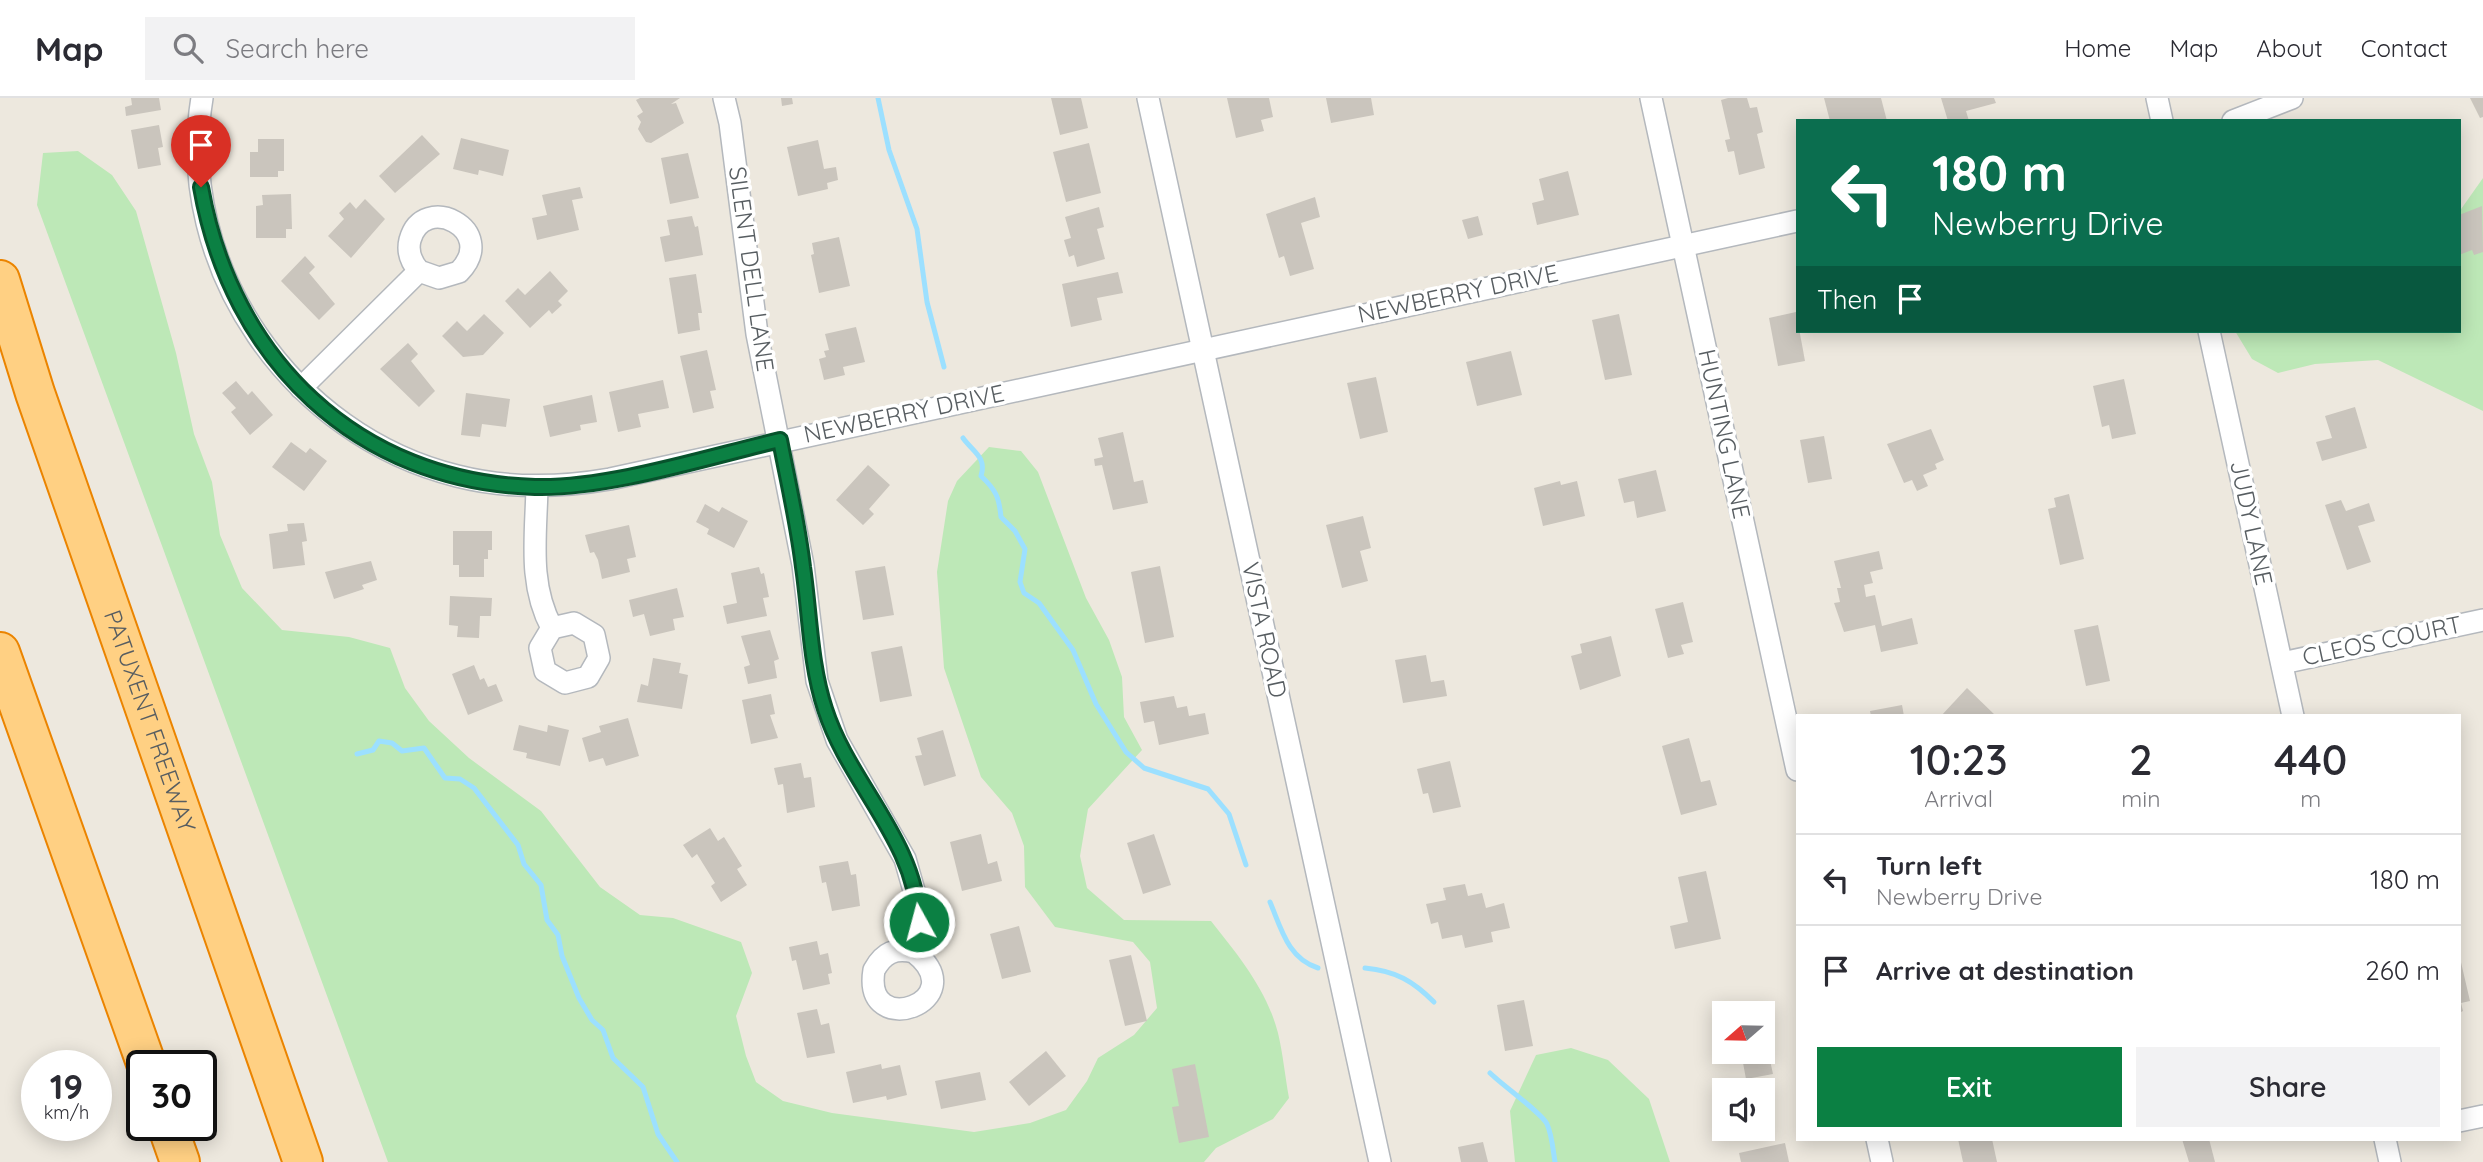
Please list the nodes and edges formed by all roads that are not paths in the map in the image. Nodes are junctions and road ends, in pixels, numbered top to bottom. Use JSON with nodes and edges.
{"nodes":[{"id":1,"x":202,"y":98,"type":"edge"},
{"id":2,"x":724,"y":98,"type":"edge"},
{"id":3,"x":1148,"y":98,"type":"edge"},
{"id":4,"x":1651,"y":98,"type":"edge"},
{"id":5,"x":2157,"y":98,"type":"edge"},
{"id":6,"x":2292,"y":98,"type":"edge"},
{"id":7,"x":2162,"y":119,"type":"edge"},
{"id":8,"x":2238,"y":119,"type":"edge"},
{"id":9,"x":1796,"y":221,"type":"edge"},
{"id":10,"x":1684,"y":245,"type":"junction"},
{"id":11,"x":419,"y":271,"type":"dead end"},
{"id":12,"x":0,"y":279,"type":"edge"},
{"id":13,"x":2209,"y":333,"type":"edge"},
{"id":14,"x":1203,"y":349,"type":"junction"},
{"id":15,"x":301,"y":388,"type":"junction"},
{"id":16,"x":780,"y":440,"type":"junction"},
{"id":17,"x":537,"y":487,"type":"junction"},
{"id":18,"x":2483,"y":620,"type":"edge"},
{"id":19,"x":552,"y":628,"type":"dead end"},
{"id":20,"x":0,"y":652,"type":"edge"},
{"id":21,"x":2282,"y":663,"type":"junction"},
{"id":22,"x":2293,"y":714,"type":"edge"},
{"id":23,"x":1796,"y":766,"type":"edge"},
{"id":24,"x":914,"y":952,"type":"dead end"},
{"id":25,"x":141,"y":1050,"type":"edge"},
{"id":26,"x":2483,"y":1116,"type":"edge"},
{"id":27,"x":2461,"y":1121,"type":"edge"},
{"id":28,"x":173,"y":1141,"type":"edge"},
{"id":29,"x":1877,"y":1141,"type":"edge"},
{"id":30,"x":2385,"y":1141,"type":"edge"},
{"id":31,"x":180,"y":1162,"type":"edge"},
{"id":32,"x":303,"y":1162,"type":"edge"},
{"id":33,"x":1380,"y":1162,"type":"edge"},
{"id":34,"x":1882,"y":1162,"type":"edge"},
{"id":35,"x":2390,"y":1162,"type":"edge"}],
"edges":[{"from":1,"to":15,"type":"street","name":"NEWBERRY DRIVE"},
{"from":2,"to":16,"type":"street","name":"SILENT DELL LANE"},
{"from":3,"to":14,"type":"street","name":"VISTA ROAD"},
{"from":4,"to":10,"type":"street","name":"HUNTING LANE"},
{"from":5,"to":7,"type":"street"},
{"from":6,"to":8,"type":"street"},
{"from":9,"to":10,"type":"street","name":"NEWBERRY DRIVE"},
{"from":10,"to":14,"type":"street","name":"NEWBERRY DRIVE"},
{"from":10,"to":23,"type":"street","name":"HUNTING LANE"},
{"from":11,"to":15,"type":"street"},
{"from":12,"to":32,"type":"highway","name":"PATUXENT FREEWAY"},
{"from":13,"to":21,"type":"street","name":"JUDY LANE"},
{"from":14,"to":16,"type":"street","name":"NEWBERRY DRIVE"},
{"from":14,"to":33,"type":"street","name":"VISTA ROAD"},
{"from":15,"to":17,"type":"street","name":"NEWBERRY DRIVE"},
{"from":16,"to":17,"type":"street","name":"NEWBERRY DRIVE"},
{"from":16,"to":24,"type":"street","name":"SILENT DELL LANE"},
{"from":17,"to":19,"type":"street"},
{"from":18,"to":21,"type":"street","name":"CLEOS COURT"},
{"from":20,"to":25,"type":"highway"},
{"from":21,"to":22,"type":"street","name":"JUDY LANE"},
{"from":26,"to":27,"type":"street"},
{"from":28,"to":31,"type":"highway"},
{"from":29,"to":34,"type":"street"},
{"from":30,"to":35,"type":"street"}]}
